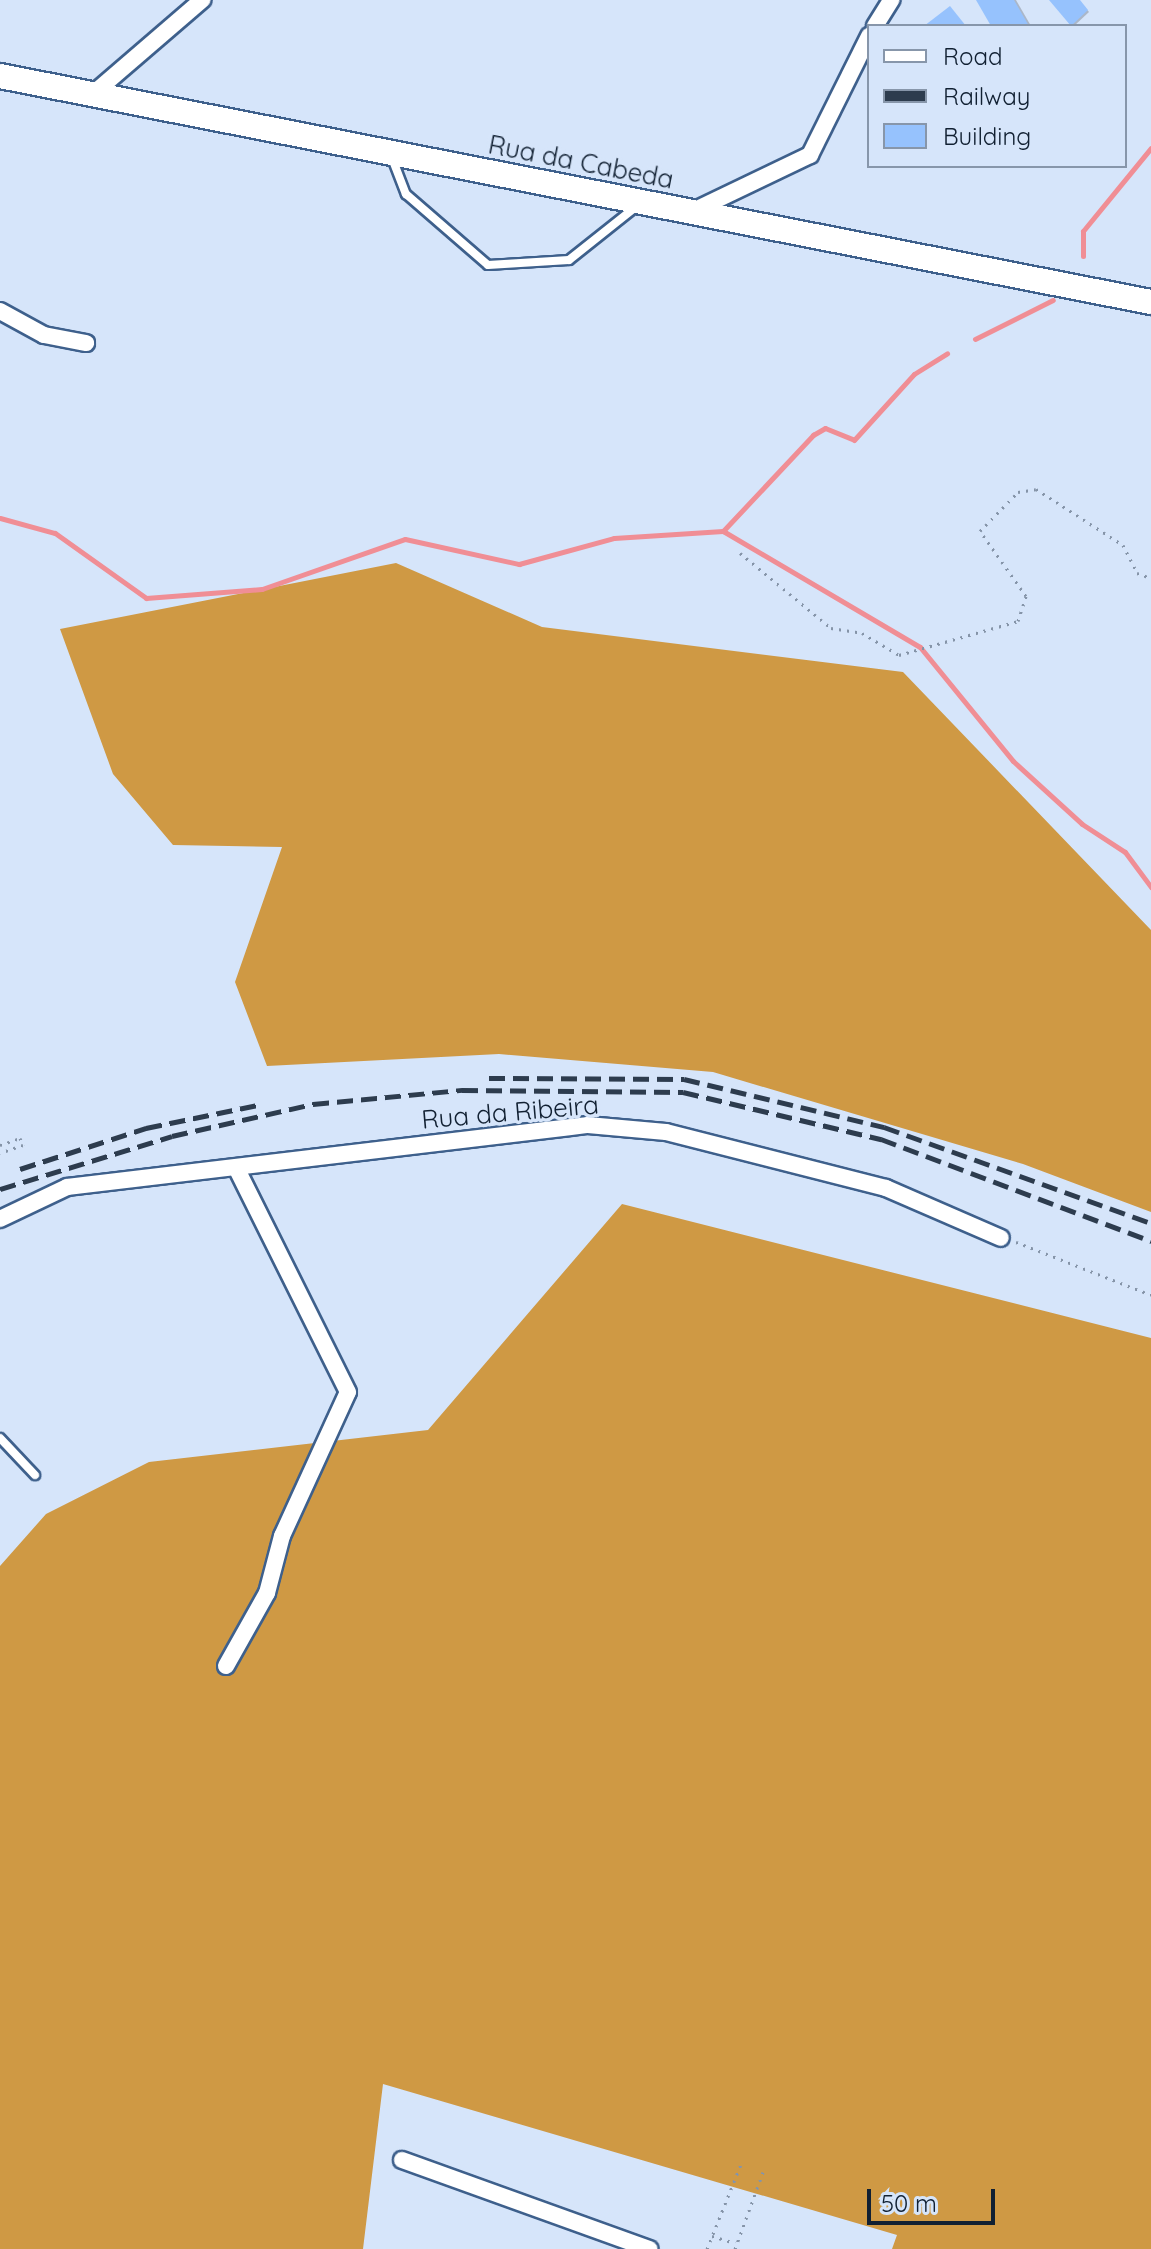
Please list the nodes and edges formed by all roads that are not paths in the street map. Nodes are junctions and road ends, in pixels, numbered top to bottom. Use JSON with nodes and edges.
{"nodes":[{"id":1,"x":202,"y":0,"type":"edge"},
{"id":2,"x":891,"y":0,"type":"edge"},
{"id":3,"x":876,"y":24,"type":"edge"},
{"id":4,"x":867,"y":40,"type":"edge"},
{"id":5,"x":0,"y":76,"type":"edge"},
{"id":6,"x":94,"y":93,"type":"junction"},
{"id":7,"x":392,"y":153,"type":"junction"},
{"id":8,"x":641,"y":203,"type":"junction"},
{"id":9,"x":689,"y":213,"type":"junction"},
{"id":10,"x":1151,"y":302,"type":"edge"},
{"id":11,"x":0,"y":311,"type":"edge"},
{"id":12,"x":86,"y":343,"type":"dead end"},
{"id":13,"x":237,"y":1169,"type":"junction"},
{"id":14,"x":7,"y":1215,"type":"edge"},
{"id":15,"x":1001,"y":1238,"type":"road end"},
{"id":16,"x":0,"y":1438,"type":"edge"},
{"id":17,"x":35,"y":1475,"type":"dead end"},
{"id":18,"x":226,"y":1666,"type":"dead end"},
{"id":19,"x":402,"y":2160,"type":"dead end"},
{"id":20,"x":649,"y":2249,"type":"edge"}],
"edges":[{"from":1,"to":6,"type":"street"},
{"from":2,"to":3,"type":"street"},
{"from":4,"to":9,"type":"street"},
{"from":5,"to":6,"type":"main road","name":"Rua da Cabeda"},
{"from":6,"to":7,"type":"main road","name":"Rua da Cabeda"},
{"from":7,"to":8,"type":"main road","name":"Rua da Cabeda"},
{"from":7,"to":8,"type":"lane"},
{"from":8,"to":9,"type":"main road","name":"Rua da Cabeda"},
{"from":9,"to":10,"type":"main road","name":"Rua da Cabeda"},
{"from":11,"to":12,"type":"street"},
{"from":13,"to":14,"type":"street","name":"Rua da Ribeira"},
{"from":13,"to":15,"type":"street","name":"Rua da Ribeira"},
{"from":13,"to":18,"type":"street"},
{"from":16,"to":17,"type":"lane"},
{"from":19,"to":20,"type":"street"}]}
